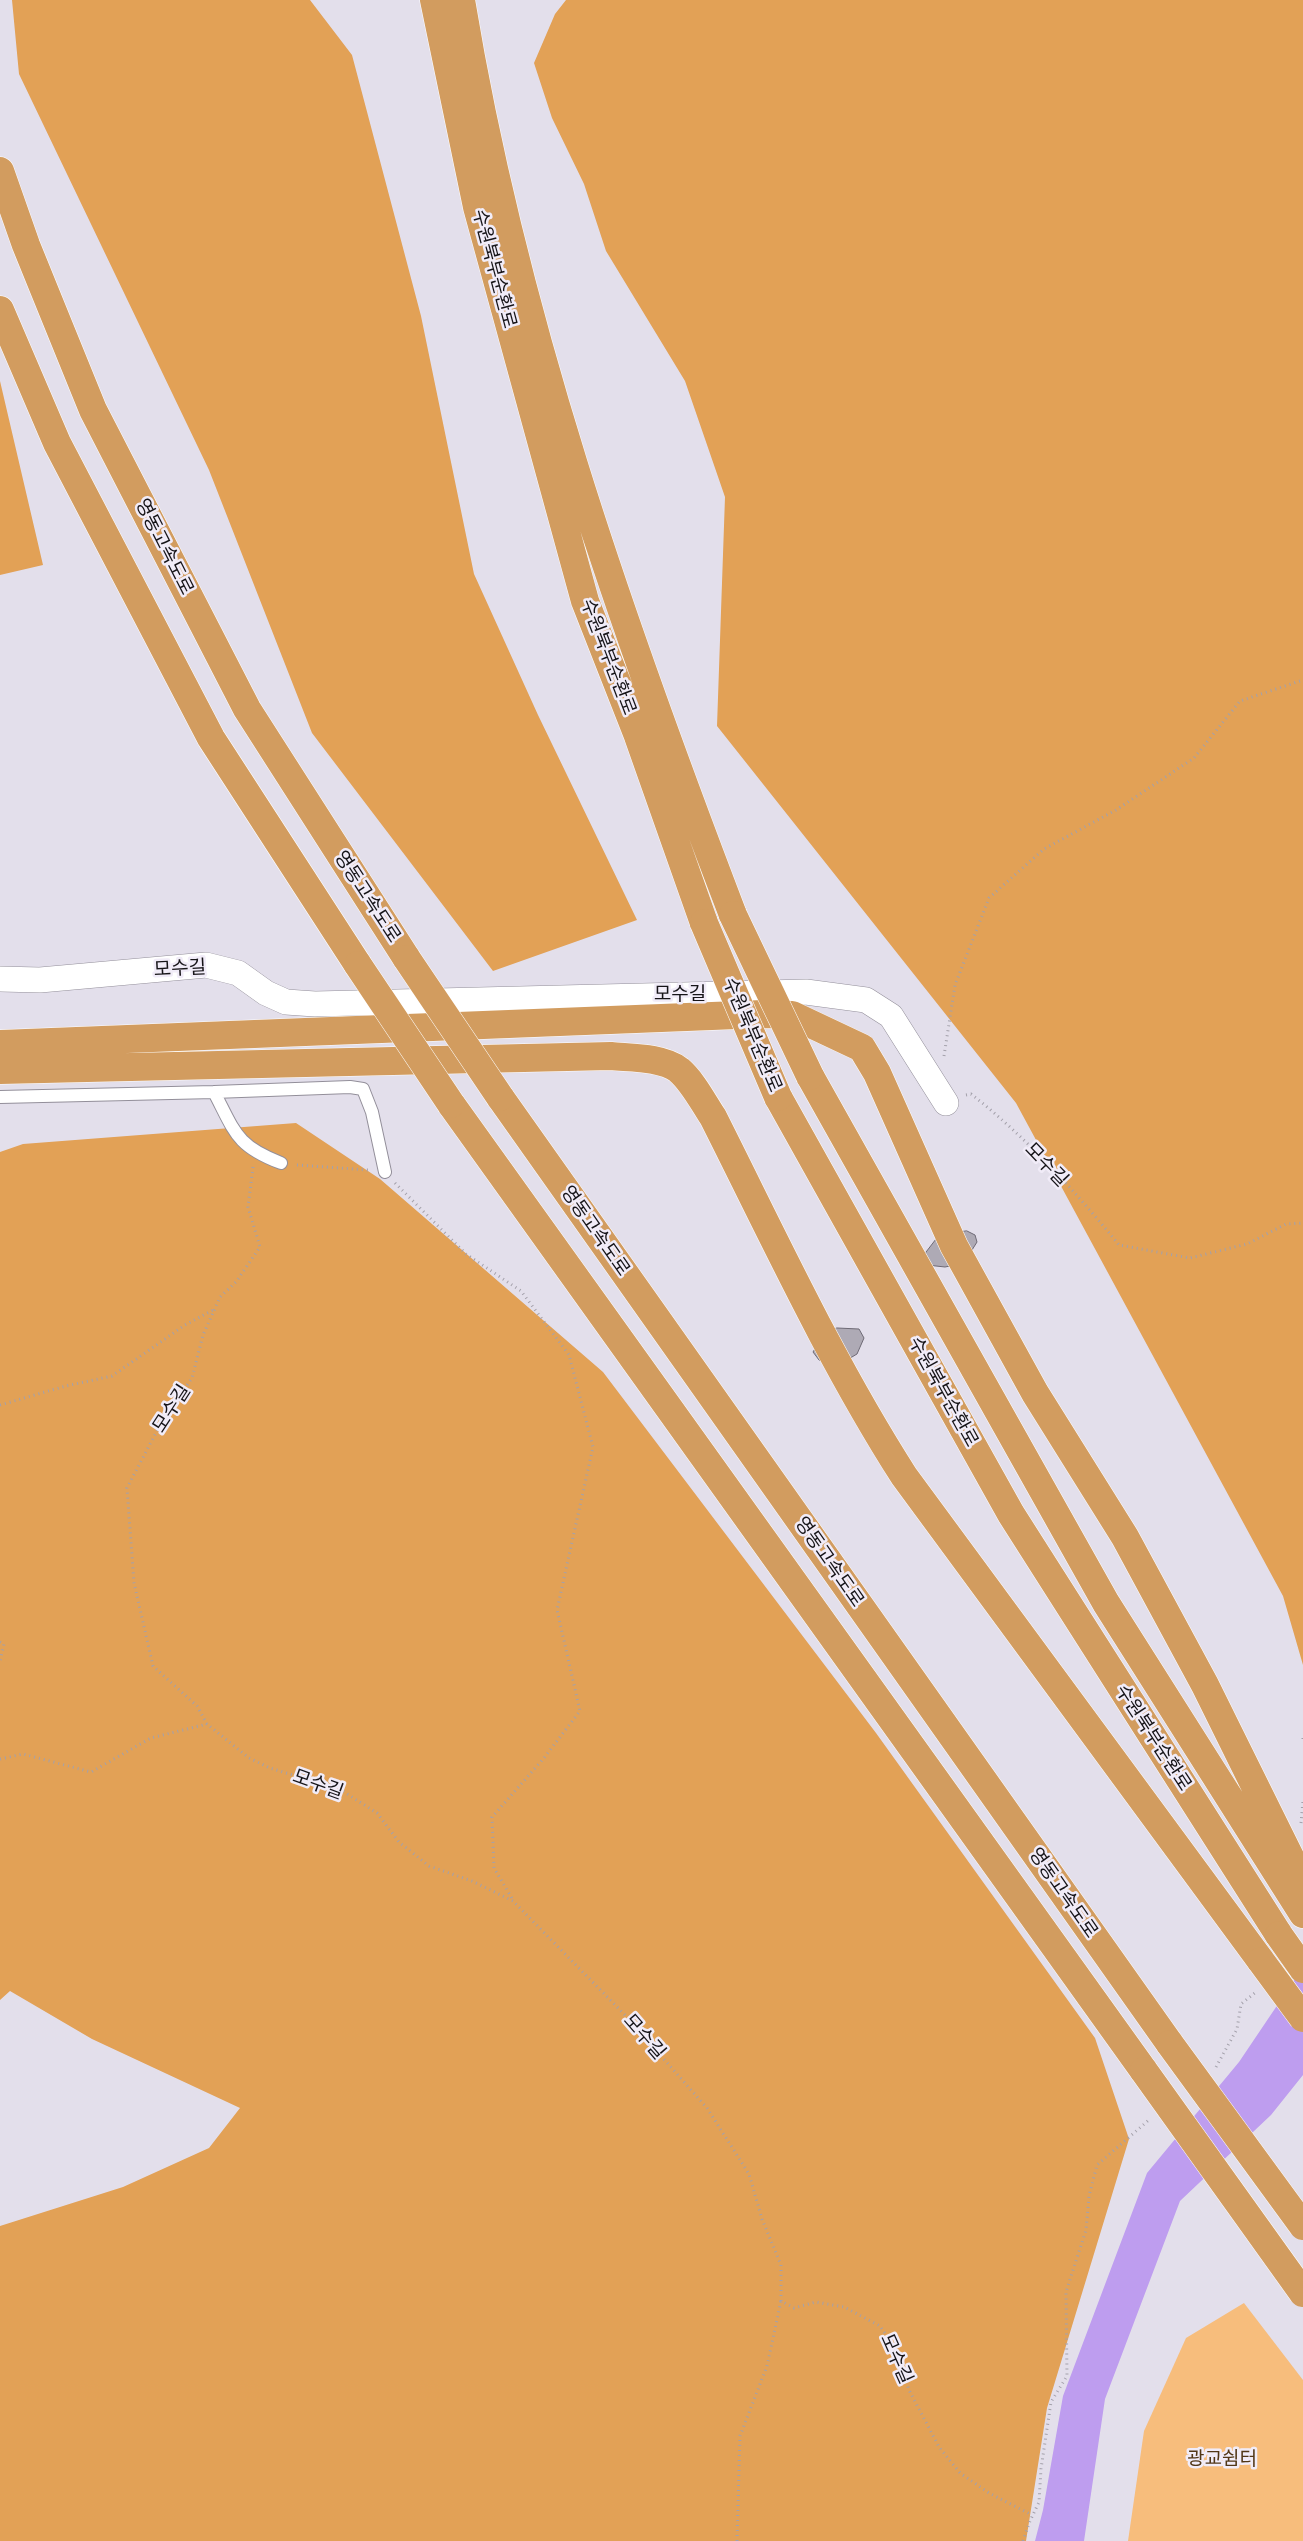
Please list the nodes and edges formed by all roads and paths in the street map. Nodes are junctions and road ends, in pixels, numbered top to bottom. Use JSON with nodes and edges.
{"nodes":[{"id":1,"x":434,"y":0,"type":"edge"},
{"id":2,"x":462,"y":0,"type":"edge"},
{"id":3,"x":0,"y":172,"type":"edge"},
{"id":4,"x":0,"y":310,"type":"edge"},
{"id":5,"x":1303,"y":680,"type":"edge"},
{"id":6,"x":0,"y":979,"type":"edge"},
{"id":7,"x":0,"y":1044,"type":"edge"},
{"id":8,"x":944,"y":1064,"type":"dead end"},
{"id":9,"x":0,"y":1070,"type":"edge"},
{"id":10,"x":214,"y":1092,"type":"junction"},
{"id":11,"x":0,"y":1097,"type":"edge"},
{"id":12,"x":946,"y":1102,"type":"joint"},
{"id":13,"x":256,"y":1154,"type":"junction"},
{"id":14,"x":281,"y":1163,"type":"joint"},
{"id":15,"x":384,"y":1172,"type":"junction"},
{"id":16,"x":1303,"y":1223,"type":"edge"},
{"id":17,"x":214,"y":1309,"type":"junction"},
{"id":18,"x":0,"y":1405,"type":"edge"},
{"id":19,"x":0,"y":1642,"type":"edge"},
{"id":20,"x":0,"y":1661,"type":"edge"},
{"id":21,"x":207,"y":1724,"type":"junction"},
{"id":22,"x":0,"y":1760,"type":"edge"},
{"id":23,"x":1303,"y":1883,"type":"edge"},
{"id":24,"x":514,"y":1901,"type":"junction"},
{"id":25,"x":1302,"y":1913,"type":"edge"},
{"id":26,"x":1303,"y":1969,"type":"edge"},
{"id":27,"x":1241,"y":2004,"type":"dead end"},
{"id":28,"x":1303,"y":2018,"type":"edge"},
{"id":29,"x":1210,"y":2072,"type":"dead end"},
{"id":30,"x":1152,"y":2118,"type":"dead end"},
{"id":31,"x":1303,"y":2226,"type":"edge"},
{"id":32,"x":1303,"y":2293,"type":"edge"},
{"id":33,"x":781,"y":2301,"type":"junction"},
{"id":34,"x":1032,"y":2515,"type":"junction"},
{"id":35,"x":737,"y":2541,"type":"edge"},
{"id":36,"x":1023,"y":2541,"type":"edge"}],
"edges":[{"from":1,"to":26,"type":"highway","name":"수원북부순환로","bridge":true},
{"from":2,"to":25,"type":"highway","name":"수원북부순환로","bridge":true},
{"from":3,"to":31,"type":"highway","name":"영동고속도로","bridge":true},
{"from":4,"to":32,"type":"highway","name":"영동고속도로","bridge":true},
{"from":5,"to":8,"type":"path"},
{"from":6,"to":12,"type":"street","name":"모수길"},
{"from":7,"to":23,"type":"highway"},
{"from":9,"to":28,"type":"highway","bridge":true},
{"from":10,"to":11,"type":"lane"},
{"from":10,"to":13,"type":"lane"},
{"from":10,"to":15,"type":"lane"},
{"from":12,"to":16,"type":"path","name":"모수길"},
{"from":13,"to":14,"type":"lane"},
{"from":13,"to":17,"type":"path","name":"모수길"},
{"from":14,"to":15,"type":"path"},
{"from":15,"to":24,"type":"path"},
{"from":17,"to":18,"type":"path"},
{"from":17,"to":21,"type":"path","name":"모수길"},
{"from":19,"to":20,"type":"path"},
{"from":21,"to":22,"type":"path"},
{"from":21,"to":24,"type":"path","name":"모수길"},
{"from":24,"to":33,"type":"path","name":"모수길"},
{"from":27,"to":29,"type":"path"},
{"from":30,"to":34,"type":"path"},
{"from":33,"to":34,"type":"path","name":"모수길"},
{"from":33,"to":35,"type":"path"},
{"from":34,"to":36,"type":"path"}]}
